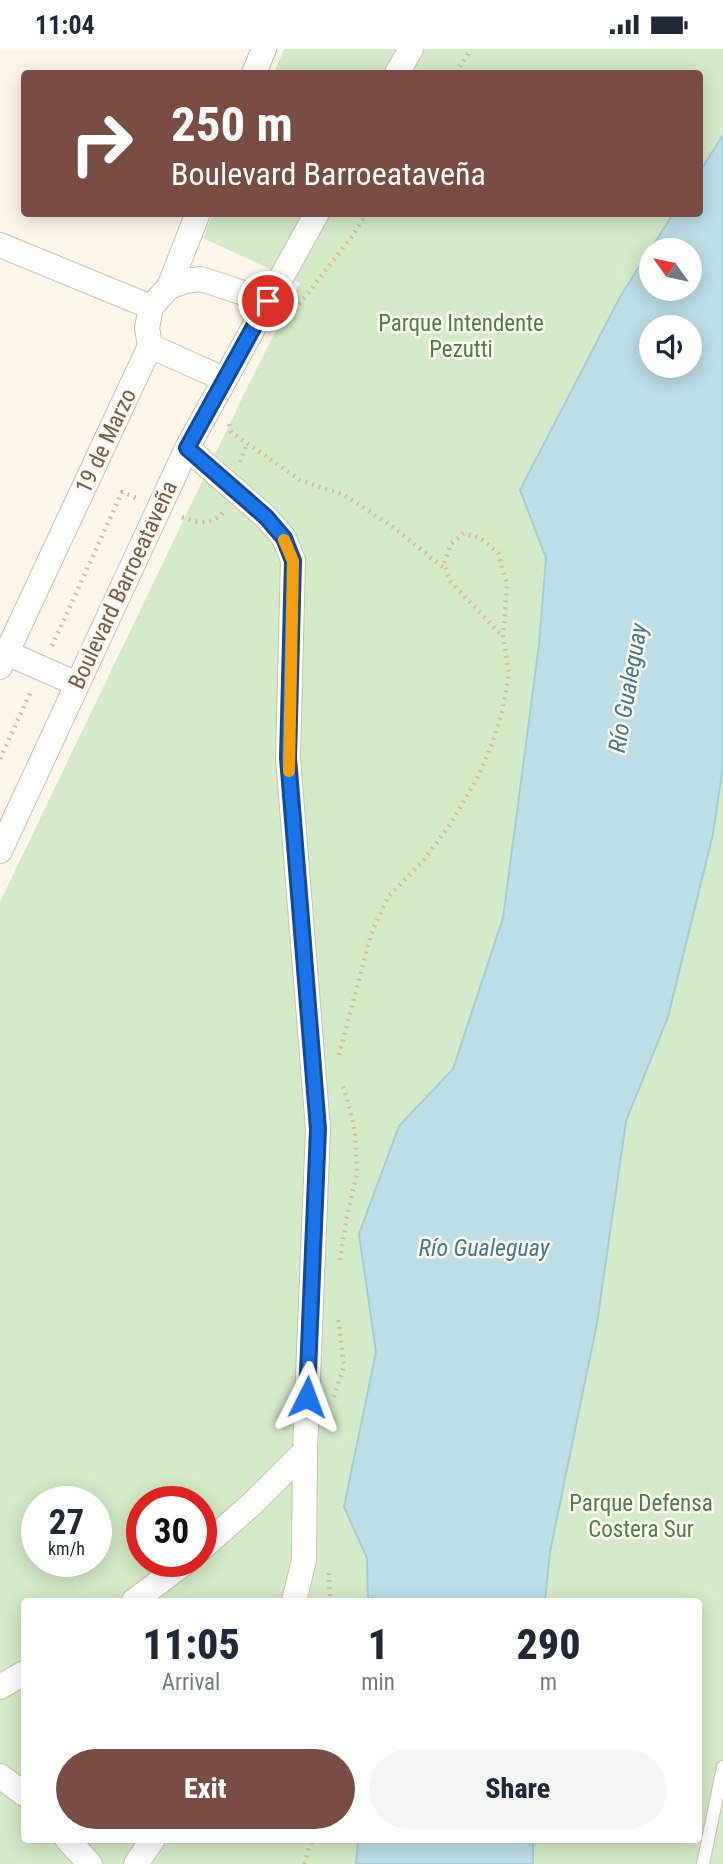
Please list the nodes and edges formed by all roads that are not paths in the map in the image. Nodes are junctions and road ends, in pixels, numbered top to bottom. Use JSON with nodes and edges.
{"nodes":[{"id":1,"x":264,"y":49,"type":"edge"},
{"id":2,"x":411,"y":49,"type":"edge"},
{"id":3,"x":255,"y":70,"type":"edge"},
{"id":4,"x":399,"y":70,"type":"edge"},
{"id":5,"x":196,"y":217,"type":"edge"},
{"id":6,"x":315,"y":217,"type":"edge"},
{"id":7,"x":0,"y":244,"type":"edge"},
{"id":8,"x":169,"y":287,"type":"junction"},
{"id":9,"x":268,"y":301,"type":"junction"},
{"id":10,"x":151,"y":307,"type":"junction"},
{"id":11,"x":150,"y":346,"type":"junction"},
{"id":12,"x":223,"y":379,"type":"junction"},
{"id":13,"x":187,"y":448,"type":"junction"},
{"id":14,"x":2,"y":657,"type":"edge"},
{"id":15,"x":77,"y":684,"type":"junction"},
{"id":16,"x":0,"y":851,"type":"edge"},
{"id":17,"x":305,"y":1451,"type":"junction"},
{"id":18,"x":217,"y":1535,"type":"edge"},
{"id":19,"x":166,"y":1577,"type":"edge"},
{"id":20,"x":138,"y":1598,"type":"edge"},
{"id":21,"x":295,"y":1598,"type":"edge"},
{"id":22,"x":21,"y":1675,"type":"edge"},
{"id":23,"x":0,"y":1687,"type":"edge"},
{"id":24,"x":723,"y":1767,"type":"edge"},
{"id":25,"x":0,"y":1776,"type":"edge"},
{"id":26,"x":21,"y":1792,"type":"edge"},
{"id":27,"x":71,"y":1843,"type":"edge"},
{"id":28,"x":150,"y":1843,"type":"edge"},
{"id":29,"x":90,"y":1864,"type":"edge"},
{"id":30,"x":136,"y":1864,"type":"edge"},
{"id":31,"x":703,"y":1864,"type":"edge"}],
"edges":[{"from":1,"to":3,"type":"street"},
{"from":2,"to":4,"type":"street"},
{"from":5,"to":8,"type":"street"},
{"from":6,"to":9,"type":"street","name":"Boulevard Barroeataveña"},
{"from":7,"to":10,"type":"street"},
{"from":8,"to":9,"type":"street"},
{"from":8,"to":10,"type":"street"},
{"from":9,"to":12,"type":"street","name":"Boulevard Barroeataveña"},
{"from":10,"to":11,"type":"street","name":"19 de Marzo"},
{"from":11,"to":12,"type":"street"},
{"from":11,"to":14,"type":"street","name":"19 de Marzo"},
{"from":12,"to":13,"type":"street","name":"Boulevard Barroeataveña"},
{"from":13,"to":15,"type":"street","name":"Boulevard Barroeataveña"},
{"from":13,"to":17,"type":"street"},
{"from":14,"to":15,"type":"street"},
{"from":15,"to":16,"type":"street","name":"Boulevard Barroeataveña"},
{"from":17,"to":18,"type":"street"},
{"from":17,"to":21,"type":"street"},
{"from":19,"to":20,"type":"street"},
{"from":22,"to":23,"type":"street"},
{"from":24,"to":31,"type":"lane"},
{"from":25,"to":26,"type":"street"},
{"from":27,"to":29,"type":"street"},
{"from":28,"to":30,"type":"street"}]}
